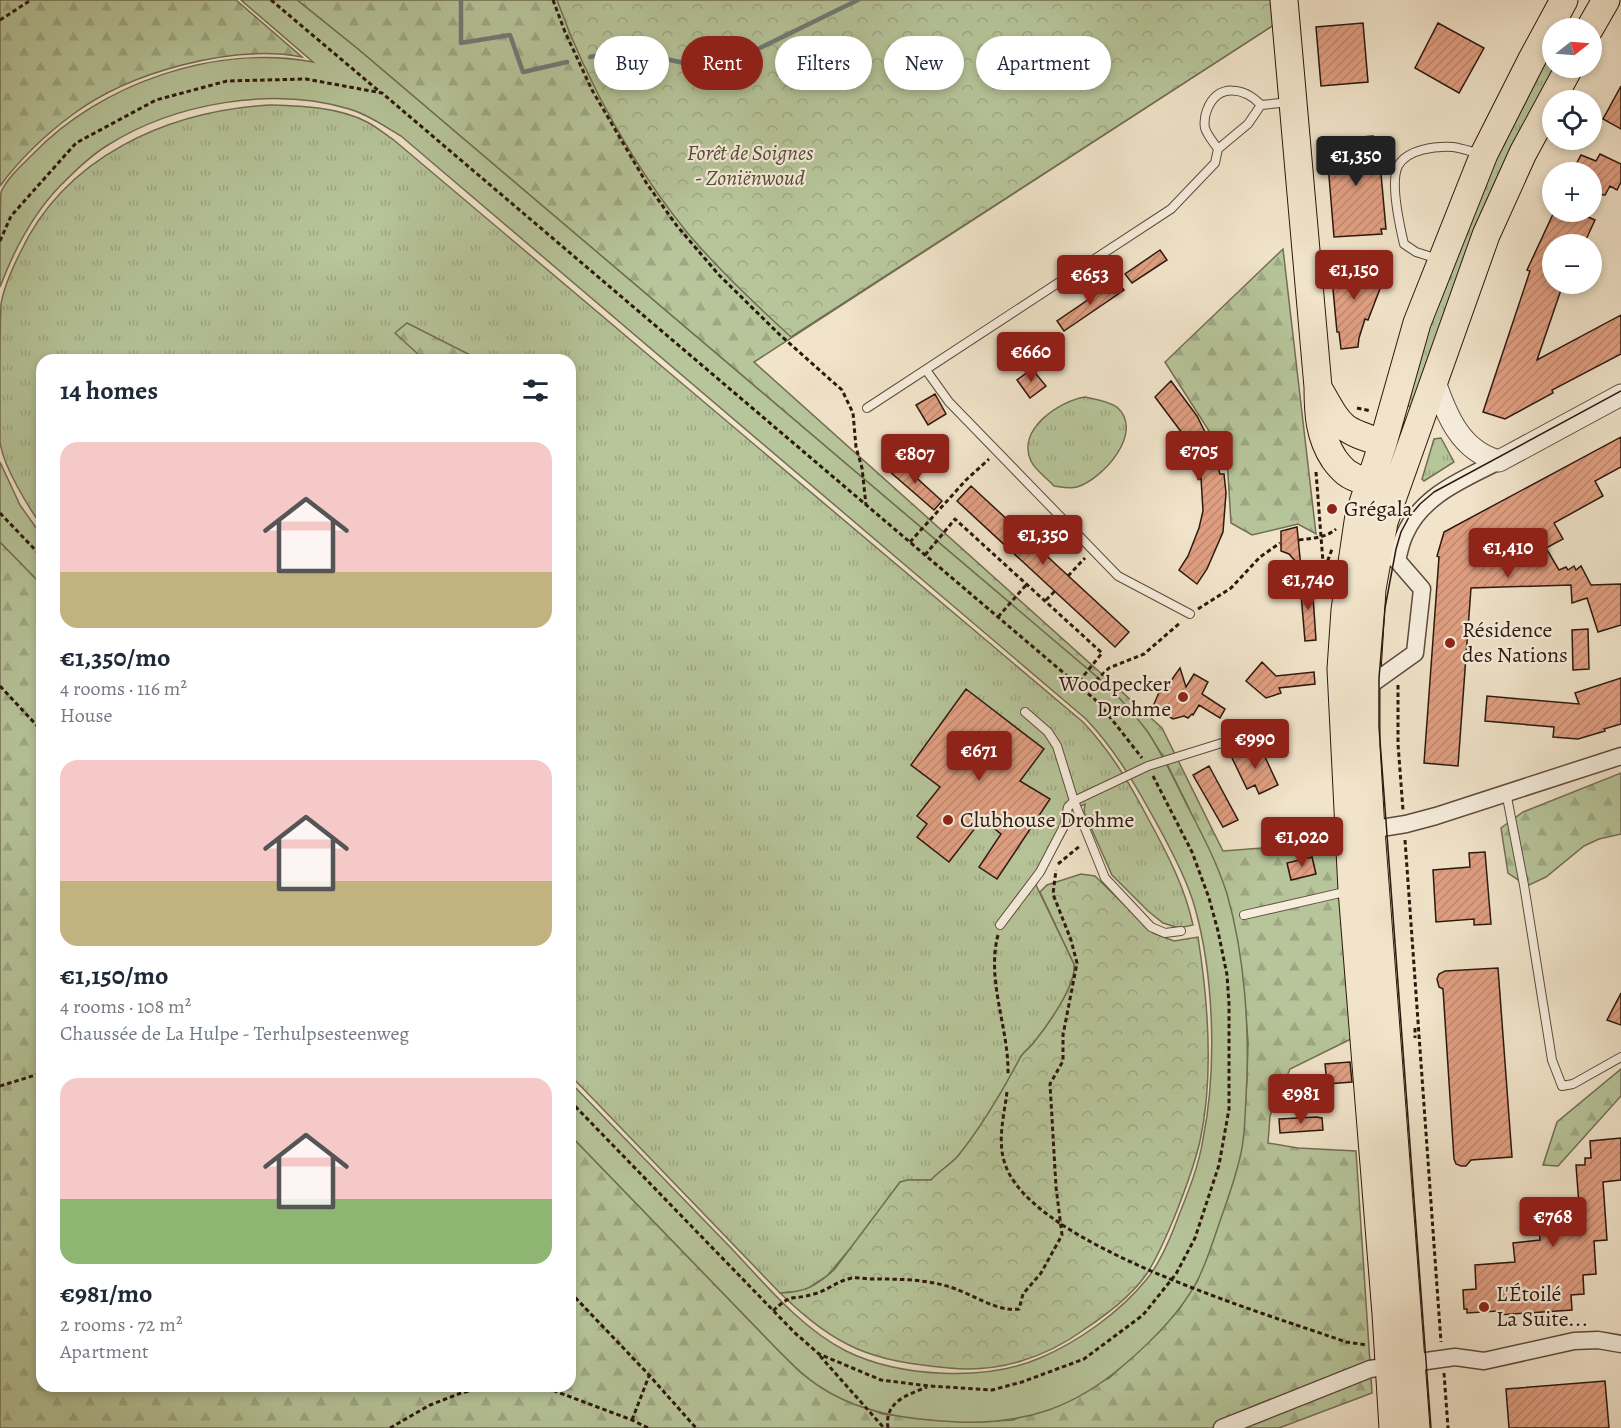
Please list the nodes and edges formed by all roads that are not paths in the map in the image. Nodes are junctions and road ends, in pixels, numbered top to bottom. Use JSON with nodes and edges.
{"nodes":[{"id":1,"x":1284,"y":0,"type":"edge"},
{"id":2,"x":1564,"y":0,"type":"edge"},
{"id":3,"x":1606,"y":0,"type":"edge"},
{"id":4,"x":1596,"y":18,"type":"edge"},
{"id":5,"x":1564,"y":78,"type":"edge"},
{"id":6,"x":1293,"y":101,"type":"junction"},
{"id":7,"x":1261,"y":105,"type":"junction"},
{"id":8,"x":1218,"y":149,"type":"junction"},
{"id":9,"x":1484,"y":154,"type":"junction"},
{"id":10,"x":1440,"y":260,"type":"junction"},
{"id":11,"x":926,"y":370,"type":"junction"},
{"id":12,"x":1434,"y":379,"type":"junction"},
{"id":13,"x":1318,"y":387,"type":"junction"},
{"id":14,"x":1621,"y":395,"type":"edge"},
{"id":15,"x":867,"y":408,"type":"dead end"},
{"id":16,"x":1383,"y":443,"type":"junction"},
{"id":17,"x":1499,"y":460,"type":"junction"},
{"id":18,"x":1401,"y":477,"type":"junction"},
{"id":19,"x":1370,"y":482,"type":"junction"},
{"id":20,"x":1388,"y":552,"type":"junction"},
{"id":21,"x":1190,"y":614,"type":"dead end"},
{"id":22,"x":1366,"y":688,"type":"junction"},
{"id":23,"x":1024,"y":712,"type":"dead end"},
{"id":24,"x":1225,"y":742,"type":"dead end"},
{"id":25,"x":1621,"y":756,"type":"edge"},
{"id":26,"x":1506,"y":792,"type":"junction"},
{"id":27,"x":1074,"y":801,"type":"junction"},
{"id":28,"x":1360,"y":831,"type":"junction"},
{"id":29,"x":1352,"y":890,"type":"junction"},
{"id":30,"x":1244,"y":915,"type":"dead end"},
{"id":31,"x":1000,"y":925,"type":"road end"},
{"id":32,"x":1181,"y":931,"type":"dead end"},
{"id":33,"x":1621,"y":1057,"type":"edge"},
{"id":34,"x":1621,"y":1344,"type":"edge"},
{"id":35,"x":1391,"y":1358,"type":"junction"},
{"id":36,"x":1222,"y":1428,"type":"edge"},
{"id":37,"x":1393,"y":1428,"type":"edge"},
{"id":38,"x":1416,"y":1428,"type":"edge"}],
"edges":[{"from":1,"to":6,"type":"main road"},
{"from":2,"to":9,"type":"main road"},
{"from":3,"to":4,"type":"main road"},
{"from":5,"to":12,"type":"main road"},
{"from":6,"to":7,"type":"lane"},
{"from":6,"to":13,"type":"main road"},
{"from":7,"to":8,"type":"lane"},
{"from":7,"to":8,"type":"lane"},
{"from":8,"to":11,"type":"lane"},
{"from":9,"to":10,"type":"main road"},
{"from":9,"to":10,"type":"lane"},
{"from":10,"to":16,"type":"main road"},
{"from":11,"to":15,"type":"lane"},
{"from":11,"to":21,"type":"lane"},
{"from":12,"to":17,"type":"street"},
{"from":12,"to":18,"type":"main road"},
{"from":13,"to":16,"type":"main road"},
{"from":13,"to":19,"type":"main road"},
{"from":14,"to":17,"type":"street"},
{"from":16,"to":18,"type":"main road"},
{"from":16,"to":19,"type":"main road"},
{"from":17,"to":20,"type":"street"},
{"from":18,"to":19,"type":"main road"},
{"from":18,"to":20,"type":"main road"},
{"from":19,"to":28,"type":"main road"},
{"from":20,"to":22,"type":"main road"},
{"from":20,"to":22,"type":"street"},
{"from":22,"to":28,"type":"main road"},
{"from":23,"to":27,"type":"lane"},
{"from":24,"to":27,"type":"lane"},
{"from":25,"to":26,"type":"street"},
{"from":26,"to":28,"type":"street"},
{"from":26,"to":33,"type":"lane"},
{"from":27,"to":31,"type":"lane"},
{"from":27,"to":32,"type":"lane"},
{"from":28,"to":29,"type":"main road"},
{"from":28,"to":35,"type":"main road"},
{"from":29,"to":30,"type":"lane"},
{"from":29,"to":35,"type":"main road"},
{"from":34,"to":35,"type":"street"},
{"from":35,"to":36,"type":"street"},
{"from":35,"to":37,"type":"main road"},
{"from":35,"to":38,"type":"main road"}]}
